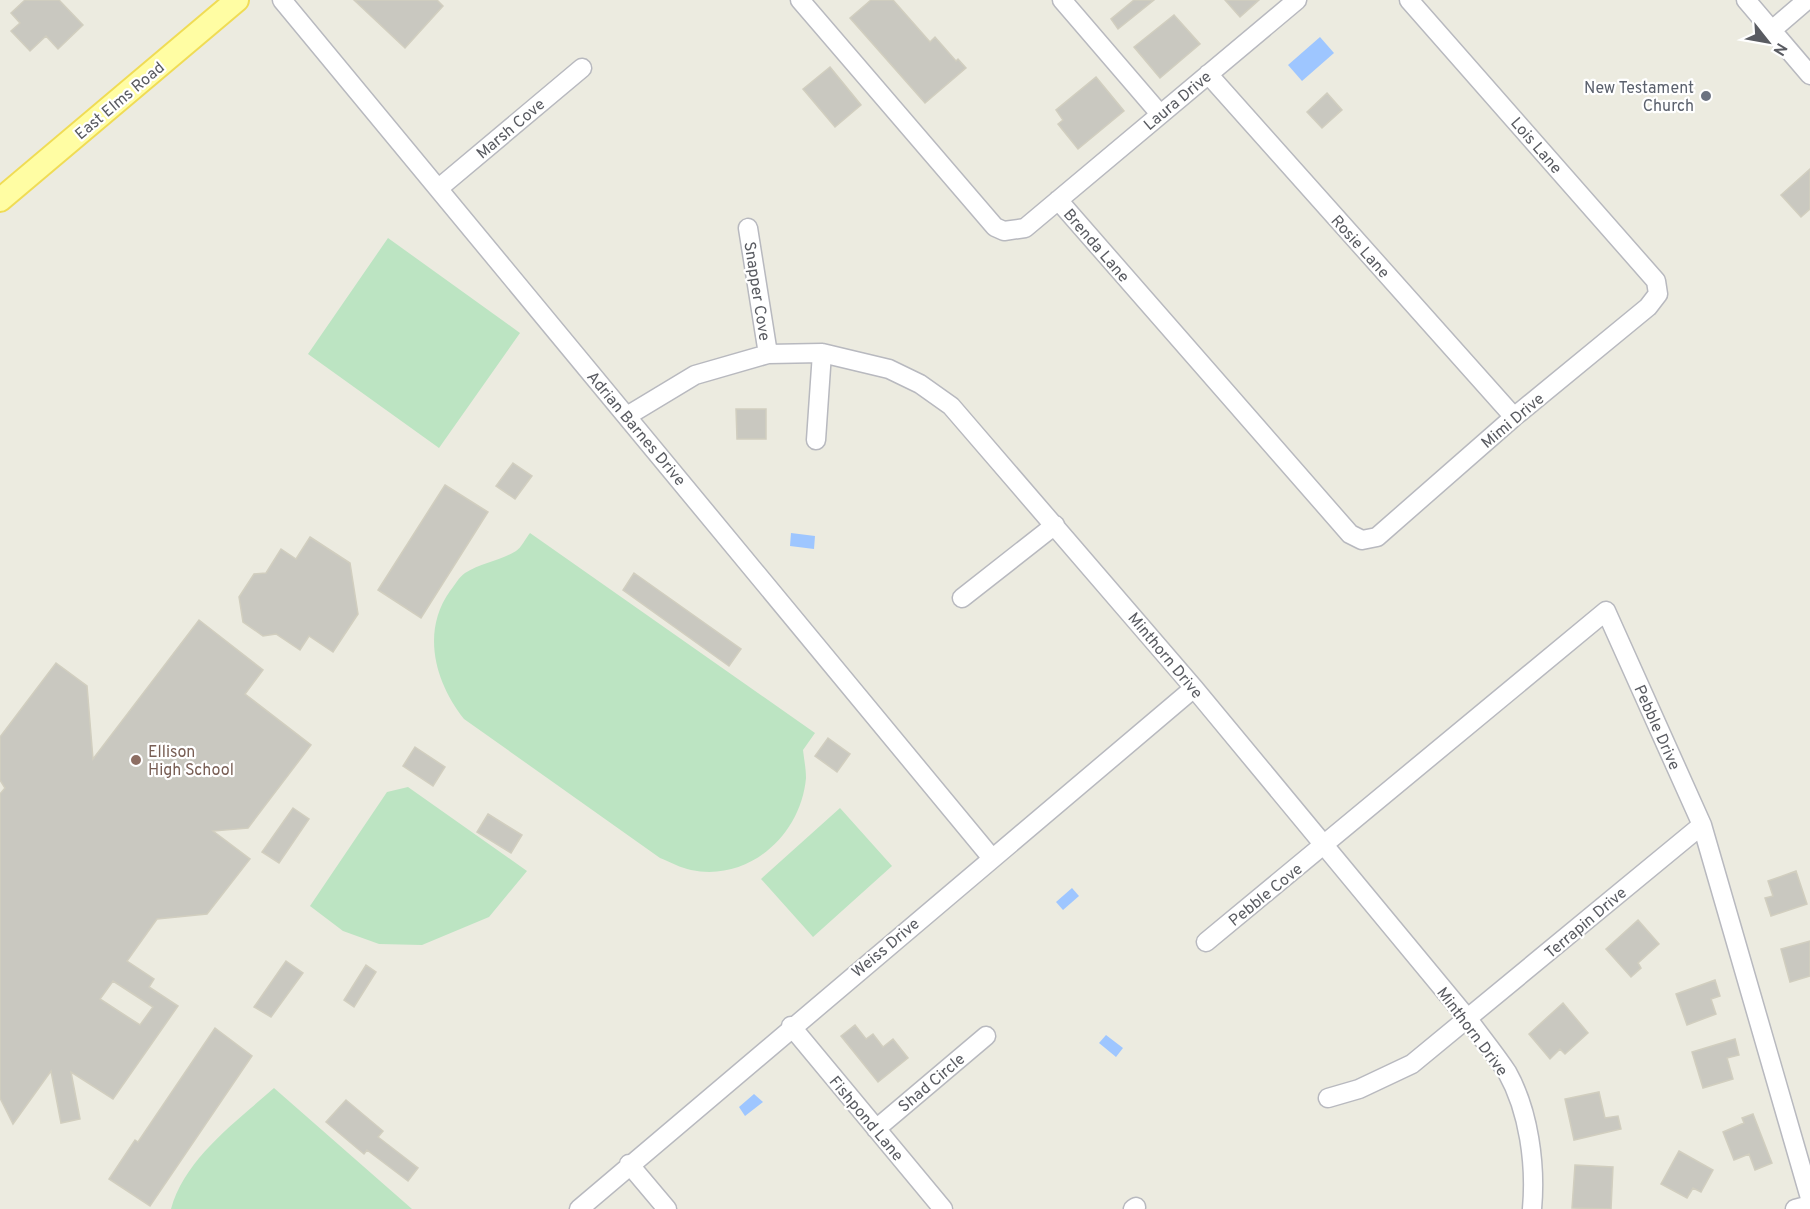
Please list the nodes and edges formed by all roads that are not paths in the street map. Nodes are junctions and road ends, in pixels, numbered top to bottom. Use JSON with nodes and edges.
{"nodes":[{"id":1,"x":237,"y":0,"type":"edge"},
{"id":2,"x":282,"y":0,"type":"edge"},
{"id":3,"x":800,"y":0,"type":"edge"},
{"id":4,"x":1062,"y":0,"type":"edge"},
{"id":5,"x":1297,"y":0,"type":"edge"},
{"id":6,"x":1409,"y":0,"type":"edge"},
{"id":7,"x":1746,"y":0,"type":"edge"},
{"id":8,"x":1807,"y":0,"type":"edge"},
{"id":9,"x":1772,"y":30,"type":"junction"},
{"id":10,"x":582,"y":68,"type":"dead end"},
{"id":11,"x":1208,"y":74,"type":"junction"},
{"id":12,"x":1810,"y":75,"type":"edge"},
{"id":13,"x":1160,"y":114,"type":"junction"},
{"id":14,"x":439,"y":188,"type":"junction"},
{"id":15,"x":0,"y":200,"type":"edge"},
{"id":16,"x":1058,"y":200,"type":"junction"},
{"id":17,"x":748,"y":228,"type":"dead end"},
{"id":18,"x":1658,"y":294,"type":"joint"},
{"id":19,"x":822,"y":353,"type":"junction"},
{"id":20,"x":768,"y":354,"type":"junction"},
{"id":21,"x":627,"y":416,"type":"junction"},
{"id":22,"x":1514,"y":417,"type":"junction"},
{"id":23,"x":816,"y":440,"type":"dead end"},
{"id":24,"x":1055,"y":525,"type":"junction"},
{"id":25,"x":1362,"y":540,"type":"joint"},
{"id":26,"x":962,"y":598,"type":"dead end"},
{"id":27,"x":1194,"y":688,"type":"junction"},
{"id":28,"x":1702,"y":825,"type":"junction"},
{"id":29,"x":1323,"y":846,"type":"junction"},
{"id":30,"x":991,"y":857,"type":"junction"},
{"id":31,"x":1206,"y":942,"type":"dead end"},
{"id":32,"x":1468,"y":1019,"type":"junction"},
{"id":33,"x":791,"y":1026,"type":"junction"},
{"id":34,"x":986,"y":1036,"type":"dead end"},
{"id":35,"x":1328,"y":1098,"type":"dead end"},
{"id":36,"x":876,"y":1129,"type":"junction"},
{"id":37,"x":629,"y":1164,"type":"junction"},
{"id":38,"x":1810,"y":1198,"type":"edge"},
{"id":39,"x":1810,"y":1205,"type":"edge"},
{"id":40,"x":579,"y":1209,"type":"edge"},
{"id":41,"x":667,"y":1209,"type":"edge"},
{"id":42,"x":943,"y":1209,"type":"edge"},
{"id":43,"x":1532,"y":1209,"type":"edge"},
{"id":44,"x":1795,"y":1209,"type":"edge"}],
"edges":[{"from":1,"to":15,"type":"main road","name":"East Elms Road"},
{"from":2,"to":14,"type":"street","name":"Adrian Barnes Drive"},
{"from":3,"to":16,"type":"street","name":"Brenda Lane"},
{"from":4,"to":13,"type":"street"},
{"from":5,"to":11,"type":"street","name":"Laura Drive"},
{"from":6,"to":18,"type":"street","name":"Lois Lane"},
{"from":7,"to":9,"type":"street"},
{"from":8,"to":9,"type":"street"},
{"from":9,"to":12,"type":"street"},
{"from":10,"to":14,"type":"street","name":"Marsh Cove"},
{"from":11,"to":13,"type":"street","name":"Laura Drive"},
{"from":11,"to":22,"type":"street","name":"Rosie Lane"},
{"from":13,"to":16,"type":"street","name":"Laura Drive"},
{"from":14,"to":21,"type":"street","name":"Adrian Barnes Drive"},
{"from":16,"to":25,"type":"street","name":"Brenda Lane"},
{"from":17,"to":20,"type":"street","name":"Snapper Cove"},
{"from":18,"to":22,"type":"street","name":"Mimi Drive"},
{"from":19,"to":20,"type":"street","name":"Minthorn Drive"},
{"from":19,"to":23,"type":"street"},
{"from":19,"to":24,"type":"street","name":"Minthorn Drive"},
{"from":20,"to":21,"type":"street","name":"Minthorn Drive"},
{"from":21,"to":30,"type":"street","name":"Adrian Barnes Drive"},
{"from":22,"to":25,"type":"street","name":"Mimi Drive"},
{"from":24,"to":26,"type":"street"},
{"from":24,"to":27,"type":"street","name":"Minthorn Drive"},
{"from":27,"to":29,"type":"street","name":"Minthorn Drive"},
{"from":27,"to":30,"type":"street","name":"Weiss Drive"},
{"from":28,"to":29,"type":"street","name":"Pebble Drive"},
{"from":28,"to":32,"type":"street","name":"Terrapin Drive"},
{"from":28,"to":38,"type":"street","name":"Pebble Drive"},
{"from":29,"to":31,"type":"street","name":"Pebble Cove"},
{"from":29,"to":32,"type":"street","name":"Minthorn Drive"},
{"from":30,"to":33,"type":"street","name":"Weiss Drive"},
{"from":32,"to":35,"type":"street","name":"Terrapin Drive"},
{"from":32,"to":43,"type":"street","name":"Minthorn Drive"},
{"from":33,"to":36,"type":"street","name":"Fishpond Lane"},
{"from":33,"to":37,"type":"street","name":"Weiss Drive"},
{"from":34,"to":36,"type":"street","name":"Shad Circle"},
{"from":36,"to":42,"type":"street","name":"Fishpond Lane"},
{"from":37,"to":40,"type":"street","name":"Weiss Drive"},
{"from":37,"to":41,"type":"street"},
{"from":39,"to":44,"type":"street"}]}
